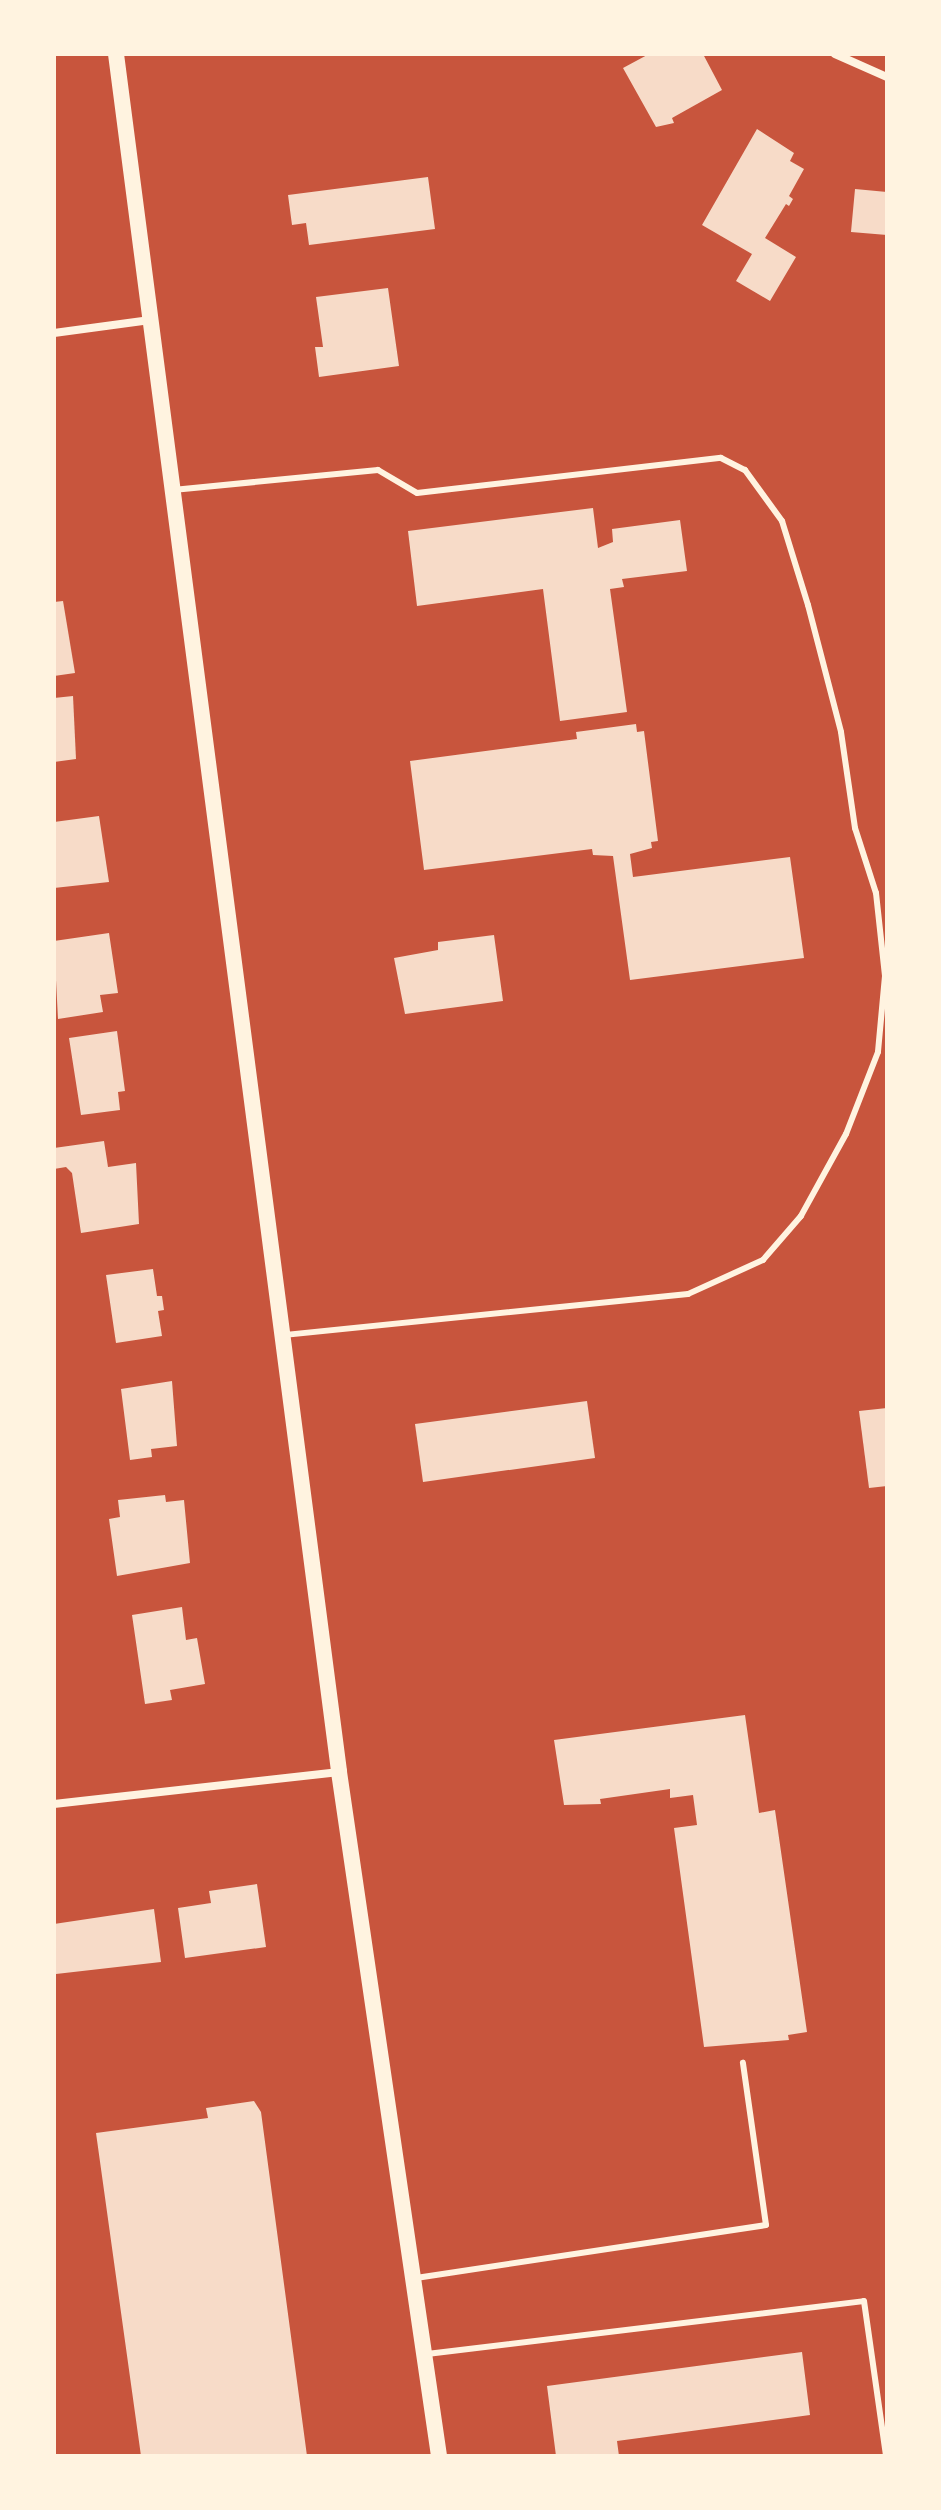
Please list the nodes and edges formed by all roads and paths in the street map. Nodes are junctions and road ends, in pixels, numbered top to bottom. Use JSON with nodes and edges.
{"nodes":[{"id":1,"x":116,"y":54,"type":"edge"},
{"id":2,"x":835,"y":54,"type":"edge"},
{"id":3,"x":887,"y":77,"type":"edge"},
{"id":4,"x":151,"y":319,"type":"junction"},
{"id":5,"x":54,"y":333,"type":"edge"},
{"id":6,"x":173,"y":490,"type":"junction"},
{"id":7,"x":282,"y":1335,"type":"junction"},
{"id":8,"x":339,"y":1772,"type":"junction"},
{"id":9,"x":54,"y":1804,"type":"edge"},
{"id":10,"x":743,"y":2063,"type":"dead end"},
{"id":11,"x":413,"y":2278,"type":"junction"},
{"id":12,"x":424,"y":2354,"type":"junction"},
{"id":13,"x":439,"y":2456,"type":"edge"},
{"id":14,"x":886,"y":2456,"type":"edge"}],
"edges":[{"from":1,"to":4,"type":"main road"},
{"from":2,"to":3,"type":"street"},
{"from":4,"to":5,"type":"street"},
{"from":4,"to":6,"type":"main road"},
{"from":6,"to":7,"type":"main road"},
{"from":6,"to":7,"type":"lane"},
{"from":7,"to":8,"type":"main road"},
{"from":8,"to":9,"type":"street"},
{"from":8,"to":11,"type":"main road"},
{"from":10,"to":11,"type":"lane"},
{"from":11,"to":12,"type":"main road"},
{"from":12,"to":13,"type":"main road"},
{"from":12,"to":14,"type":"lane"}]}
